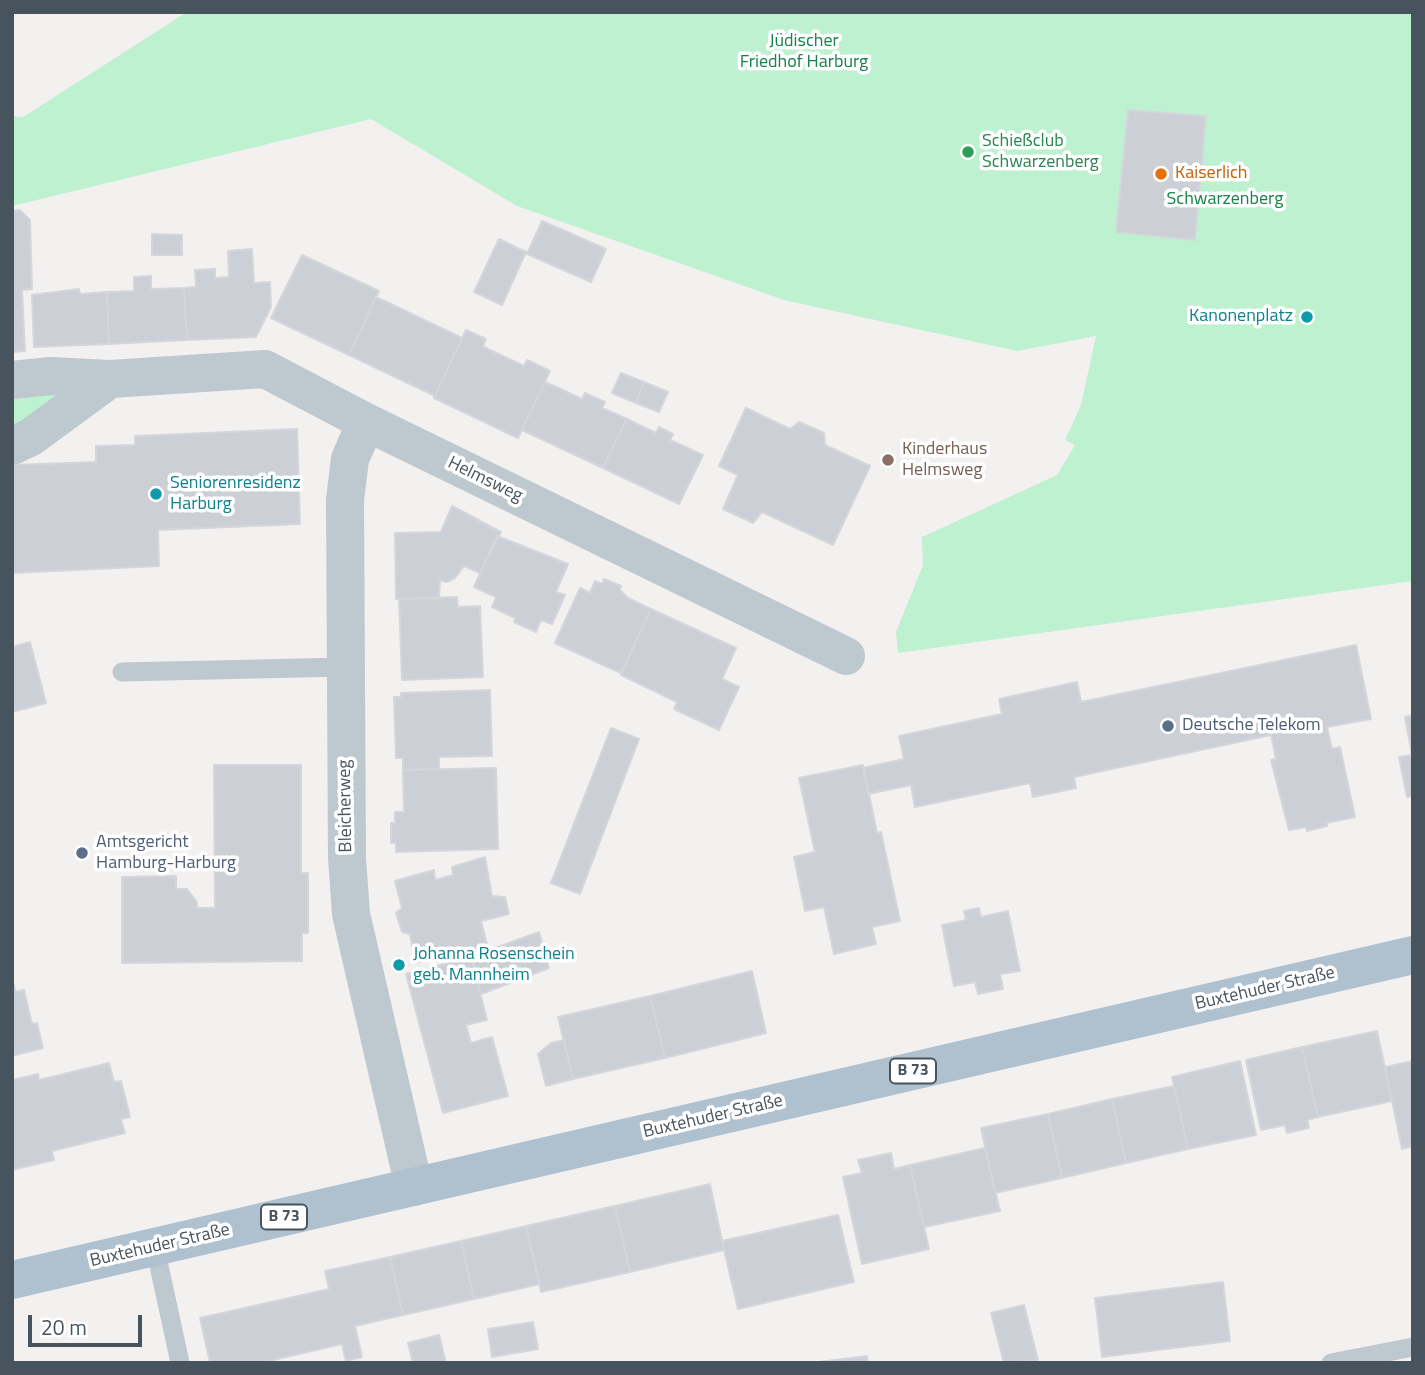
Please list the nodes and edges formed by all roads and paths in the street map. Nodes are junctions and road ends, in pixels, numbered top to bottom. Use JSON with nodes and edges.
{"nodes":[{"id":1,"x":110,"y":379,"type":"junction"},
{"id":2,"x":12,"y":380,"type":"edge"},
{"id":3,"x":366,"y":422,"type":"junction"},
{"id":4,"x":12,"y":446,"type":"edge"},
{"id":5,"x":846,"y":656,"type":"dead end"},
{"id":6,"x":345,"y":667,"type":"junction"},
{"id":7,"x":122,"y":672,"type":"dead end"},
{"id":8,"x":1413,"y":955,"type":"edge"},
{"id":9,"x":414,"y":1187,"type":"junction"},
{"id":10,"x":155,"y":1247,"type":"junction"},
{"id":11,"x":12,"y":1280,"type":"edge"},
{"id":12,"x":1413,"y":1347,"type":"edge"},
{"id":13,"x":180,"y":1363,"type":"edge"},
{"id":14,"x":1331,"y":1363,"type":"edge"}],
"edges":[{"from":1,"to":2,"type":"street","name":"Helmsweg"},
{"from":1,"to":3,"type":"street","name":"Helmsweg"},
{"from":1,"to":4,"type":"street"},
{"from":3,"to":5,"type":"street","name":"Helmsweg"},
{"from":3,"to":6,"type":"street","name":"Bleicherweg"},
{"from":6,"to":7,"type":"lane"},
{"from":6,"to":9,"type":"street","name":"Bleicherweg"},
{"from":8,"to":9,"type":"main road","name":"Buxtehuder Straße","number":"B 73"},
{"from":9,"to":10,"type":"main road","name":"Buxtehuder Straße","number":"B 73"},
{"from":10,"to":11,"type":"main road","name":"Buxtehuder Straße","number":"B 73"},
{"from":10,"to":13,"type":"lane"},
{"from":12,"to":14,"type":"lane"}]}
